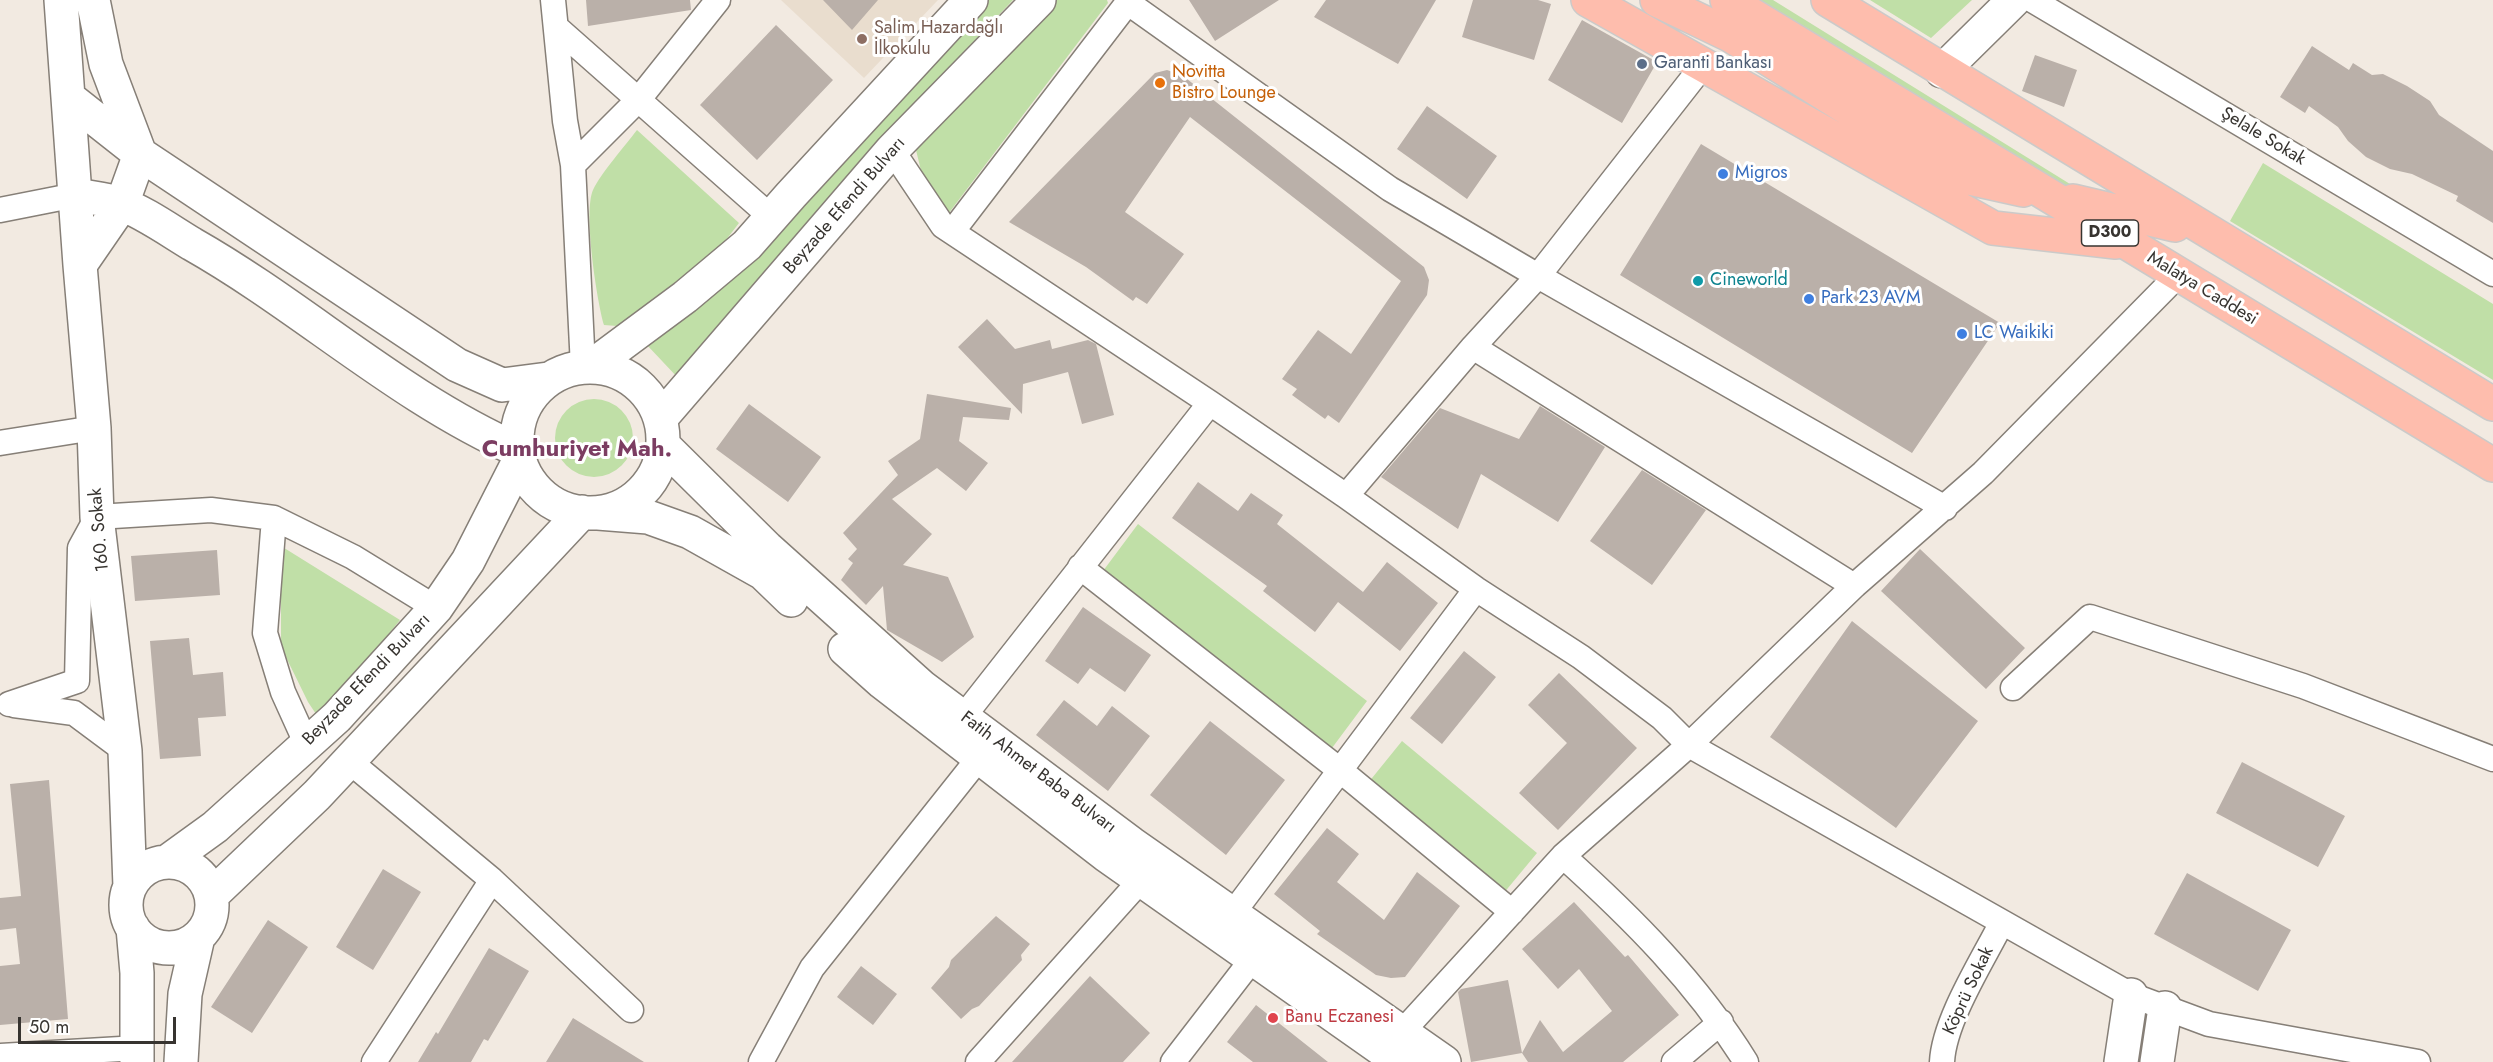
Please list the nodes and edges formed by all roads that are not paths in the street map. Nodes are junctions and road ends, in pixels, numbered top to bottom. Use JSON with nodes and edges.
{"nodes":[{"id":1,"x":61,"y":0,"type":"edge"},
{"id":2,"x":93,"y":0,"type":"edge"},
{"id":3,"x":553,"y":0,"type":"edge"},
{"id":4,"x":971,"y":0,"type":"edge"},
{"id":5,"x":1039,"y":0,"type":"edge"},
{"id":6,"x":1129,"y":0,"type":"edge"},
{"id":7,"x":1588,"y":0,"type":"edge"},
{"id":8,"x":1657,"y":0,"type":"edge"},
{"id":9,"x":1727,"y":0,"type":"edge"},
{"id":10,"x":1828,"y":0,"type":"edge"},
{"id":11,"x":2014,"y":0,"type":"edge"},
{"id":12,"x":2032,"y":0,"type":"edge"},
{"id":13,"x":717,"y":1,"type":"edge"},
{"id":14,"x":556,"y":27,"type":"junction"},
{"id":15,"x":1704,"y":64,"type":"junction"},
{"id":16,"x":1942,"y":70,"type":"junction"},
{"id":17,"x":69,"y":98,"type":"junction"},
{"id":18,"x":639,"y":99,"type":"junction"},
{"id":19,"x":892,"y":150,"type":"junction"},
{"id":20,"x":140,"y":154,"type":"junction"},
{"id":21,"x":573,"y":165,"type":"junction"},
{"id":22,"x":76,"y":195,"type":"junction"},
{"id":23,"x":2049,"y":196,"type":"junction"},
{"id":24,"x":122,"y":204,"type":"junction"},
{"id":25,"x":0,"y":210,"type":"edge"},
{"id":26,"x":771,"y":217,"type":"junction"},
{"id":27,"x":952,"y":232,"type":"junction"},
{"id":28,"x":2209,"y":233,"type":"junction"},
{"id":29,"x":2127,"y":244,"type":"junction"},
{"id":30,"x":80,"y":265,"type":"junction"},
{"id":31,"x":2493,"y":274,"type":"edge"},
{"id":32,"x":2178,"y":275,"type":"junction"},
{"id":33,"x":1538,"y":276,"type":"junction"},
{"id":34,"x":1473,"y":347,"type":"junction"},
{"id":35,"x":587,"y":367,"type":"junction"},
{"id":36,"x":548,"y":379,"type":"junction"},
{"id":37,"x":1210,"y":403,"type":"junction"},
{"id":38,"x":2493,"y":404,"type":"edge"},
{"id":39,"x":94,"y":428,"type":"junction"},
{"id":40,"x":662,"y":432,"type":"junction"},
{"id":41,"x":0,"y":443,"type":"edge"},
{"id":42,"x":519,"y":455,"type":"junction"},
{"id":43,"x":2493,"y":465,"type":"edge"},
{"id":44,"x":1346,"y":496,"type":"junction"},
{"id":45,"x":1945,"y":508,"type":"junction"},
{"id":46,"x":590,"y":512,"type":"junction"},
{"id":47,"x":97,"y":517,"type":"junction"},
{"id":48,"x":274,"y":518,"type":"junction"},
{"id":49,"x":1080,"y":567,"type":"junction"},
{"id":50,"x":1854,"y":586,"type":"junction"},
{"id":51,"x":1476,"y":590,"type":"junction"},
{"id":52,"x":436,"y":608,"type":"junction"},
{"id":53,"x":2013,"y":688,"type":"dead end"},
{"id":54,"x":5,"y":704,"type":"edge"},
{"id":55,"x":964,"y":716,"type":"junction"},
{"id":56,"x":307,"y":745,"type":"junction"},
{"id":57,"x":1689,"y":745,"type":"junction"},
{"id":58,"x":125,"y":751,"type":"junction"},
{"id":59,"x":979,"y":758,"type":"junction"},
{"id":60,"x":2493,"y":759,"type":"edge"},
{"id":61,"x":349,"y":760,"type":"junction"},
{"id":62,"x":1341,"y":771,"type":"junction"},
{"id":63,"x":126,"y":794,"type":"junction"},
{"id":64,"x":1563,"y":856,"type":"junction"},
{"id":65,"x":162,"y":862,"type":"junction"},
{"id":66,"x":492,"y":880,"type":"junction"},
{"id":67,"x":1141,"y":880,"type":"junction"},
{"id":68,"x":130,"y":887,"type":"junction"},
{"id":69,"x":212,"y":895,"type":"junction"},
{"id":70,"x":1512,"y":912,"type":"junction"},
{"id":71,"x":1233,"y":913,"type":"junction"},
{"id":72,"x":2002,"y":922,"type":"junction"},
{"id":73,"x":133,"y":928,"type":"junction"},
{"id":74,"x":198,"y":937,"type":"junction"},
{"id":75,"x":1254,"y":957,"type":"junction"},
{"id":76,"x":2131,"y":995,"type":"junction"},
{"id":77,"x":2165,"y":1008,"type":"junction"},
{"id":78,"x":631,"y":1010,"type":"dead end"},
{"id":79,"x":1721,"y":1022,"type":"junction"},
{"id":80,"x":1401,"y":1047,"type":"edge"},
{"id":81,"x":137,"y":1055,"type":"edge"},
{"id":82,"x":0,"y":1056,"type":"edge"},
{"id":83,"x":181,"y":1062,"type":"edge"},
{"id":84,"x":374,"y":1062,"type":"edge"},
{"id":85,"x":761,"y":1062,"type":"edge"},
{"id":86,"x":978,"y":1062,"type":"edge"},
{"id":87,"x":1173,"y":1062,"type":"edge"},
{"id":88,"x":1444,"y":1062,"type":"edge"},
{"id":89,"x":1674,"y":1062,"type":"edge"},
{"id":90,"x":1746,"y":1062,"type":"edge"},
{"id":91,"x":1941,"y":1062,"type":"edge"},
{"id":92,"x":2121,"y":1062,"type":"edge"},
{"id":93,"x":2157,"y":1062,"type":"edge"},
{"id":94,"x":2418,"y":1062,"type":"edge"}],
"edges":[{"from":1,"to":17,"type":"main road","name":"160. Sokak"},
{"from":2,"to":20,"type":"main road"},
{"from":3,"to":14,"type":"street"},
{"from":4,"to":26,"type":"main road"},
{"from":5,"to":19,"type":"main road","name":"Beyzade Efendi Bulvarı"},
{"from":6,"to":27,"type":"street"},
{"from":6,"to":33,"type":"street"},
{"from":7,"to":15,"type":"highway"},
{"from":8,"to":23,"type":"highway"},
{"from":9,"to":23,"type":"highway","name":"Malatya Caddesi","number":"D300"},
{"from":10,"to":16,"type":"highway","number":"D300"},
{"from":11,"to":16,"type":"main road"},
{"from":12,"to":31,"type":"street","name":"Şelale Sokak"},
{"from":13,"to":18,"type":"street"},
{"from":14,"to":18,"type":"street"},
{"from":14,"to":21,"type":"street"},
{"from":15,"to":29,"type":"highway"},
{"from":15,"to":33,"type":"street"},
{"from":16,"to":28,"type":"highway","number":"D300"},
{"from":17,"to":20,"type":"main road"},
{"from":17,"to":22,"type":"main road","name":"160. Sokak"},
{"from":18,"to":21,"type":"street"},
{"from":18,"to":26,"type":"street"},
{"from":19,"to":27,"type":"street"},
{"from":19,"to":40,"type":"main road","name":"Beyzade Efendi Bulvarı"},
{"from":20,"to":24,"type":"main road"},
{"from":20,"to":36,"type":"main road"},
{"from":21,"to":35,"type":"street"},
{"from":22,"to":24,"type":"main road"},
{"from":22,"to":25,"type":"street"},
{"from":22,"to":30,"type":"main road","name":"160. Sokak"},
{"from":23,"to":28,"type":"highway"},
{"from":23,"to":29,"type":"highway","name":"Malatya Caddesi","number":"D300"},
{"from":24,"to":30,"type":"main road"},
{"from":24,"to":42,"type":"main road"},
{"from":26,"to":35,"type":"main road"},
{"from":27,"to":37,"type":"street"},
{"from":28,"to":38,"type":"highway","number":"D300"},
{"from":29,"to":32,"type":"highway","name":"Malatya Caddesi","number":"D300"},
{"from":30,"to":39,"type":"main road","name":"160. Sokak"},
{"from":32,"to":43,"type":"highway","name":"Malatya Caddesi","number":"D300"},
{"from":32,"to":45,"type":"street"},
{"from":33,"to":34,"type":"street"},
{"from":33,"to":45,"type":"street"},
{"from":34,"to":44,"type":"street"},
{"from":34,"to":50,"type":"street"},
{"from":35,"to":36,"type":"main road"},
{"from":35,"to":40,"type":"main road"},
{"from":36,"to":42,"type":"main road"},
{"from":37,"to":44,"type":"street"},
{"from":37,"to":49,"type":"street"},
{"from":39,"to":41,"type":"street"},
{"from":39,"to":47,"type":"main road","name":"160. Sokak"},
{"from":40,"to":46,"type":"main road"},
{"from":40,"to":55,"type":"main road","name":"Fatih Ahmet Baba Bulvarı"},
{"from":42,"to":46,"type":"main road"},
{"from":42,"to":52,"type":"main road","name":"Beyzade Efendi Bulvarı"},
{"from":44,"to":51,"type":"street"},
{"from":45,"to":50,"type":"street"},
{"from":46,"to":59,"type":"main road","name":"Fatih Ahmet Baba Bulvarı"},
{"from":46,"to":61,"type":"main road"},
{"from":47,"to":48,"type":"street"},
{"from":47,"to":54,"type":"street"},
{"from":47,"to":58,"type":"main road","name":"160. Sokak"},
{"from":48,"to":52,"type":"street"},
{"from":48,"to":56,"type":"street"},
{"from":49,"to":55,"type":"street"},
{"from":49,"to":62,"type":"street"},
{"from":50,"to":57,"type":"street"},
{"from":51,"to":57,"type":"street"},
{"from":51,"to":62,"type":"street"},
{"from":52,"to":56,"type":"main road","name":"Beyzade Efendi Bulvarı"},
{"from":53,"to":60,"type":"street"},
{"from":54,"to":58,"type":"street"},
{"from":55,"to":71,"type":"main road","name":"Fatih Ahmet Baba Bulvarı"},
{"from":56,"to":65,"type":"main road","name":"Beyzade Efendi Bulvarı"},
{"from":57,"to":64,"type":"street"},
{"from":57,"to":72,"type":"street"},
{"from":58,"to":63,"type":"main road","name":"160. Sokak"},
{"from":59,"to":67,"type":"main road","name":"Fatih Ahmet Baba Bulvarı"},
{"from":59,"to":85,"type":"street"},
{"from":61,"to":66,"type":"street"},
{"from":61,"to":69,"type":"main road"},
{"from":62,"to":70,"type":"street"},
{"from":62,"to":71,"type":"street"},
{"from":63,"to":65,"type":"main road","name":"160. Sokak"},
{"from":63,"to":68,"type":"main road","name":"160. Sokak"},
{"from":64,"to":70,"type":"street"},
{"from":64,"to":79,"type":"street"},
{"from":65,"to":68,"type":"main road"},
{"from":65,"to":69,"type":"main road"},
{"from":66,"to":78,"type":"street"},
{"from":66,"to":84,"type":"street"},
{"from":67,"to":75,"type":"main road","name":"Fatih Ahmet Baba Bulvarı"},
{"from":67,"to":86,"type":"street"},
{"from":68,"to":73,"type":"main road"},
{"from":69,"to":74,"type":"main road"},
{"from":70,"to":80,"type":"street"},
{"from":71,"to":80,"type":"main road","name":"Fatih Ahmet Baba Bulvarı"},
{"from":72,"to":76,"type":"street"},
{"from":72,"to":91,"type":"street","name":"Köprü Sokak"},
{"from":73,"to":74,"type":"main road"},
{"from":73,"to":81,"type":"main road"},
{"from":74,"to":83,"type":"main road"},
{"from":75,"to":80,"type":"main road","name":"Fatih Ahmet Baba Bulvarı"},
{"from":75,"to":87,"type":"street"},
{"from":76,"to":77,"type":"street"},
{"from":76,"to":92,"type":"main road"},
{"from":77,"to":93,"type":"main road"},
{"from":77,"to":94,"type":"street"},
{"from":79,"to":89,"type":"street"},
{"from":79,"to":90,"type":"street"},
{"from":80,"to":88,"type":"main road","name":"Fatih Ahmet Baba Bulvarı"},
{"from":81,"to":82,"type":"street"}]}
